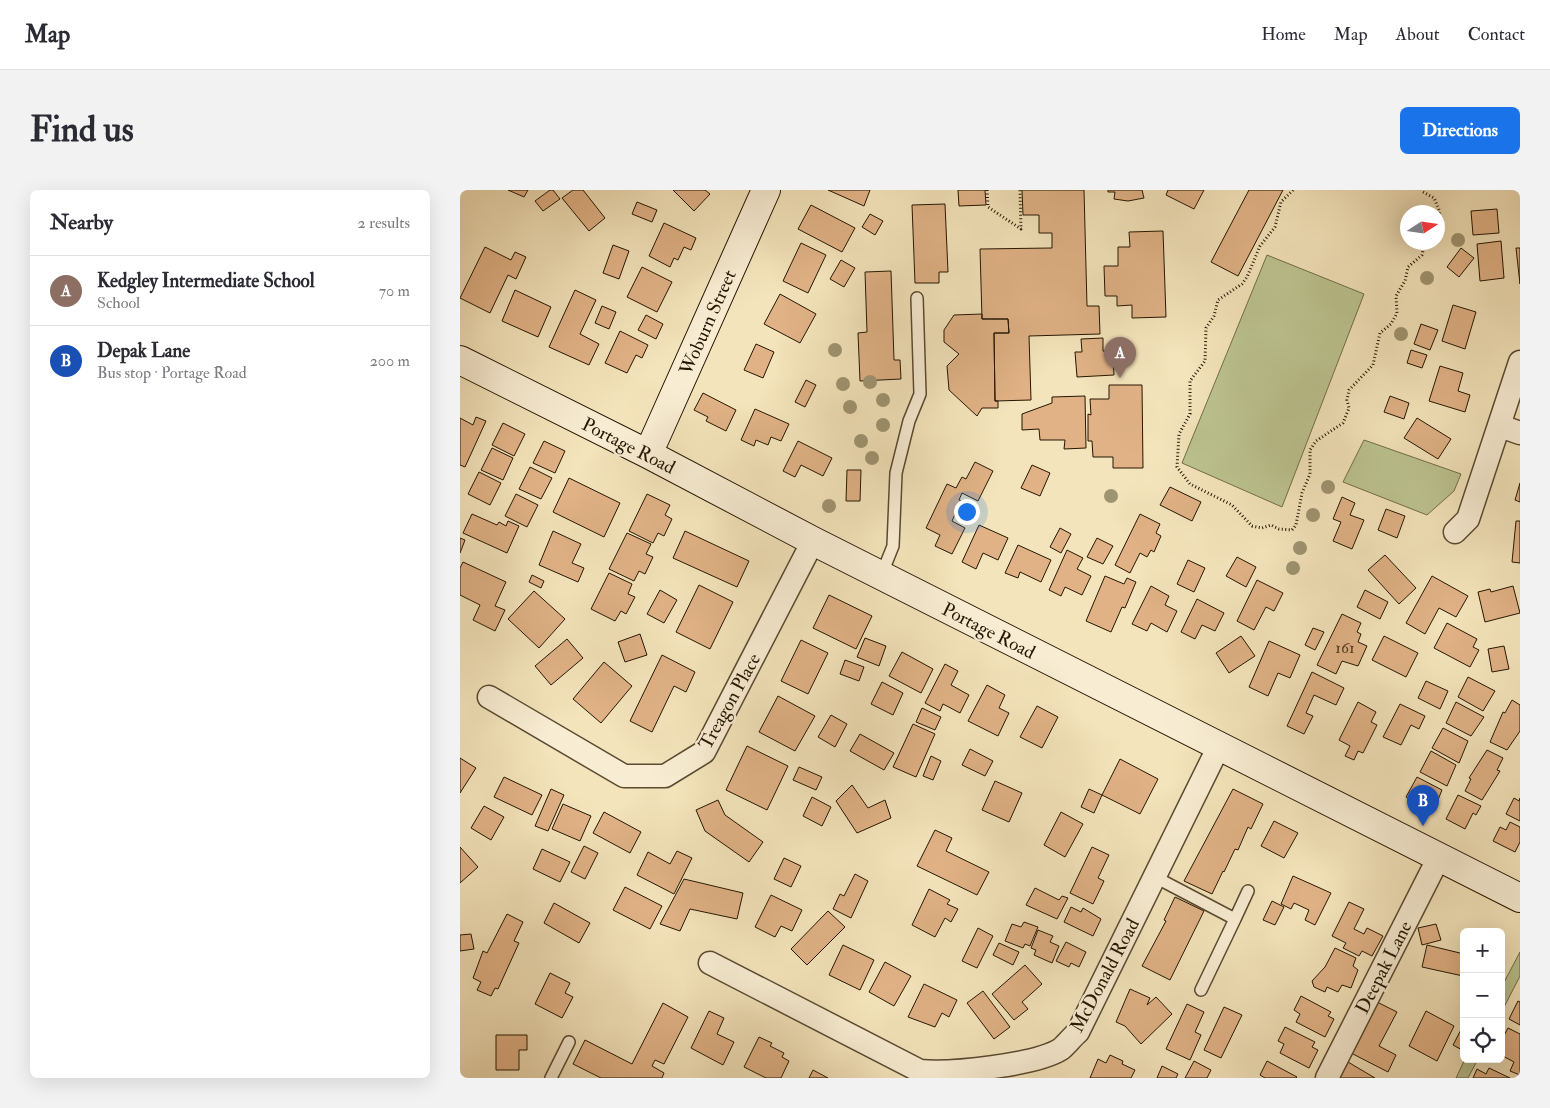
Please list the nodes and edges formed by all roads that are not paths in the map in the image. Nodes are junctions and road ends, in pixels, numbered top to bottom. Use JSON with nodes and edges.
{"nodes":[{"id":1,"x":766,"y":190,"type":"edge"},
{"id":2,"x":917,"y":298,"type":"dead end"},
{"id":3,"x":460,"y":360,"type":"edge"},
{"id":4,"x":1520,"y":362,"type":"edge"},
{"id":5,"x":1510,"y":429,"type":"edge"},
{"id":6,"x":648,"y":454,"type":"junction"},
{"id":7,"x":1455,"y":532,"type":"dead end"},
{"id":8,"x":813,"y":542,"type":"junction"},
{"id":9,"x":882,"y":576,"type":"junction"},
{"id":10,"x":488,"y":697,"type":"dead end"},
{"id":11,"x":1219,"y":746,"type":"junction"},
{"id":12,"x":1440,"y":857,"type":"junction"},
{"id":13,"x":1155,"y":877,"type":"junction"},
{"id":14,"x":1248,"y":891,"type":"dead end"},
{"id":15,"x":1520,"y":898,"type":"edge"},
{"id":16,"x":1236,"y":918,"type":"junction"},
{"id":17,"x":710,"y":963,"type":"dead end"},
{"id":18,"x":1201,"y":990,"type":"dead end"},
{"id":19,"x":570,"y":1042,"type":"dead end"},
{"id":20,"x":551,"y":1078,"type":"edge"},
{"id":21,"x":1326,"y":1078,"type":"edge"}],
"edges":[{"from":1,"to":6,"type":"main road","name":"Woburn Street"},
{"from":2,"to":9,"type":"lane"},
{"from":3,"to":6,"type":"main road","name":"Portage Road"},
{"from":4,"to":5,"type":"street"},
{"from":5,"to":7,"type":"street"},
{"from":6,"to":8,"type":"main road","name":"Portage Road"},
{"from":8,"to":9,"type":"main road","name":"Portage Road"},
{"from":8,"to":10,"type":"street","name":"Treagon Place"},
{"from":9,"to":11,"type":"main road","name":"Portage Road"},
{"from":11,"to":12,"type":"main road","name":"Portage Road"},
{"from":11,"to":13,"type":"street","name":"McDonald Road"},
{"from":12,"to":15,"type":"main road","name":"Portage Road"},
{"from":12,"to":21,"type":"street","name":"Deepak Lane"},
{"from":13,"to":16,"type":"lane"},
{"from":13,"to":17,"type":"street","name":"McDonald Road"},
{"from":14,"to":16,"type":"lane"},
{"from":16,"to":18,"type":"lane"},
{"from":19,"to":20,"type":"lane"}]}
